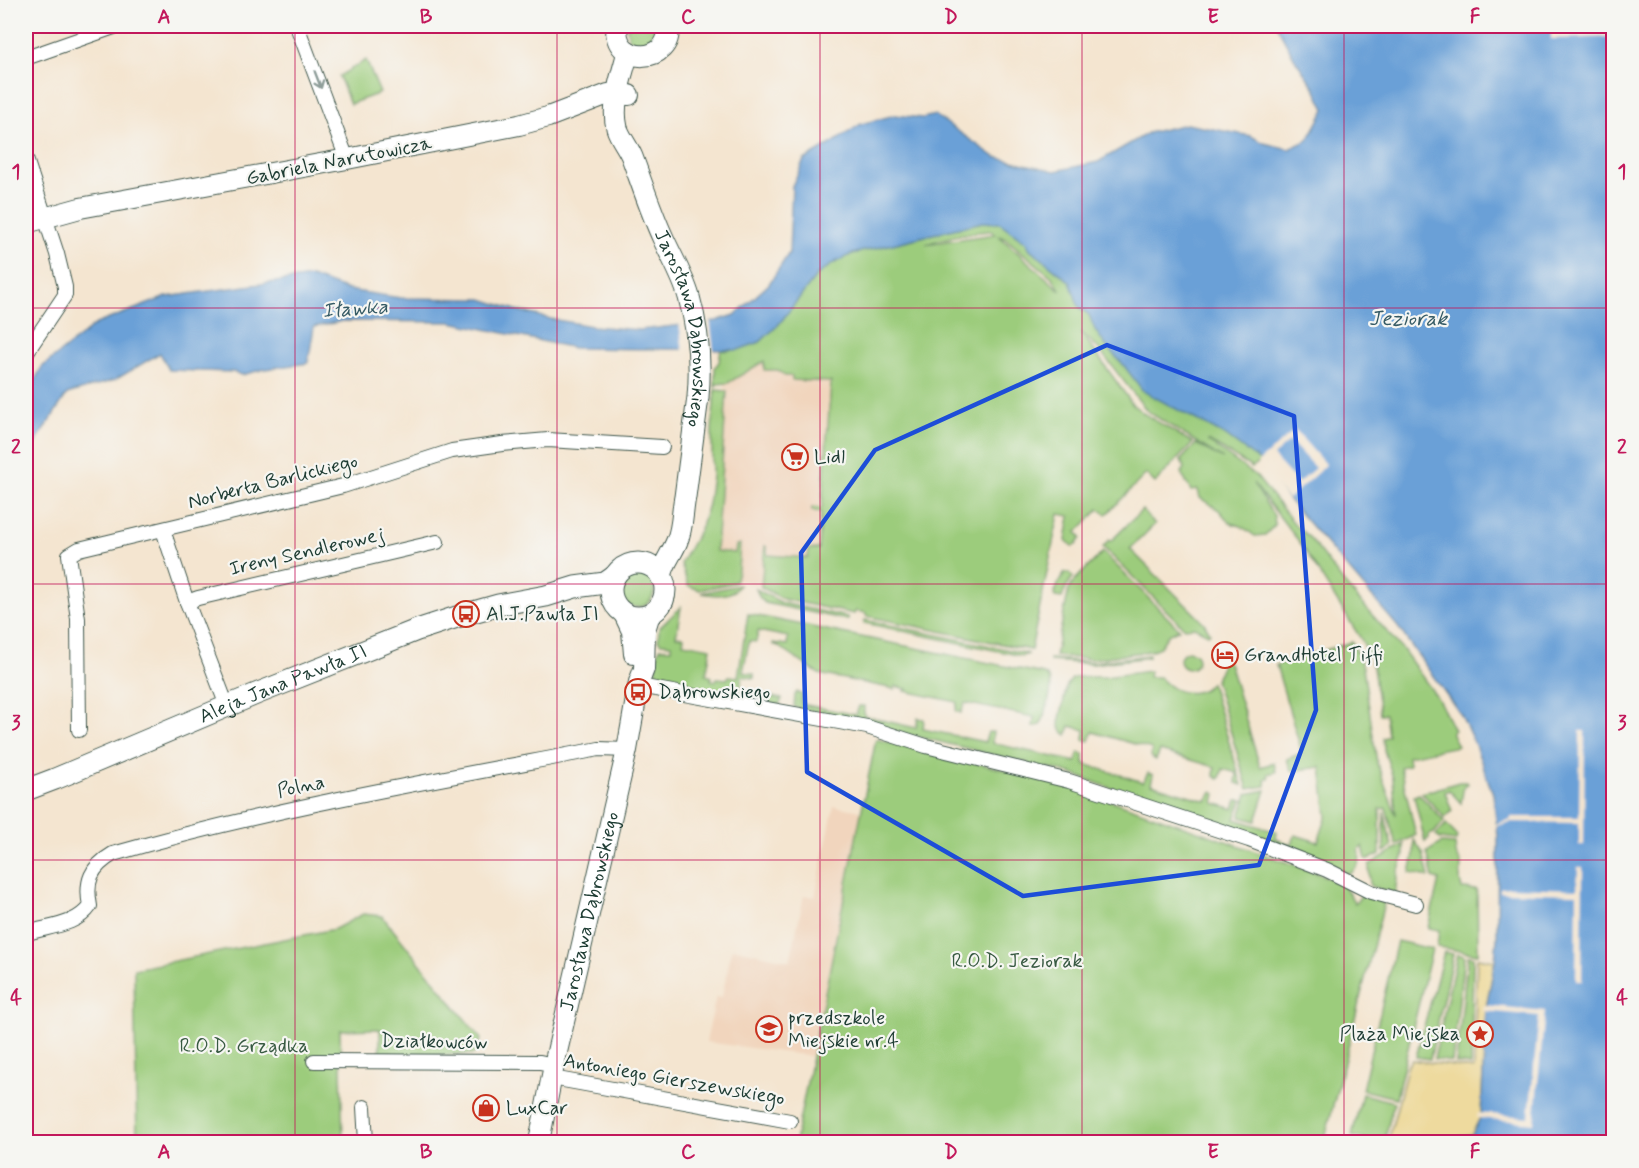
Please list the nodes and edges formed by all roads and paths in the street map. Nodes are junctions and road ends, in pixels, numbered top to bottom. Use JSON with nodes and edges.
{"nodes":[{"id":1,"x":117,"y":26,"type":"edge"},
{"id":2,"x":297,"y":26,"type":"edge"},
{"id":3,"x":672,"y":27,"type":"edge"},
{"id":4,"x":614,"y":28,"type":"edge"},
{"id":5,"x":634,"y":54,"type":"junction"},
{"id":6,"x":26,"y":58,"type":"edge"},
{"id":7,"x":623,"y":94,"type":"junction"},
{"id":8,"x":26,"y":159,"type":"edge"},
{"id":9,"x":347,"y":159,"type":"junction"},
{"id":10,"x":45,"y":217,"type":"junction"},
{"id":11,"x":26,"y":223,"type":"edge"},
{"id":12,"x":26,"y":353,"type":"edge"},
{"id":13,"x":662,"y":447,"type":"dead end"},
{"id":14,"x":681,"y":513,"type":"junction"},
{"id":15,"x":163,"y":530,"type":"junction"},
{"id":16,"x":437,"y":542,"type":"dead end"},
{"id":17,"x":642,"y":564,"type":"junction"},
{"id":18,"x":615,"y":576,"type":"junction"},
{"id":19,"x":661,"y":577,"type":"junction"},
{"id":20,"x":546,"y":596,"type":"junction"},
{"id":21,"x":187,"y":602,"type":"junction"},
{"id":22,"x":619,"y":608,"type":"junction"},
{"id":23,"x":650,"y":614,"type":"junction"},
{"id":24,"x":639,"y":684,"type":"junction"},
{"id":25,"x":227,"y":706,"type":"junction"},
{"id":26,"x":78,"y":730,"type":"dead end"},
{"id":27,"x":627,"y":750,"type":"junction"},
{"id":28,"x":26,"y":790,"type":"edge"},
{"id":29,"x":1416,"y":904,"type":"dead end"},
{"id":30,"x":31,"y":932,"type":"dead end"},
{"id":31,"x":314,"y":1061,"type":"dead end"},
{"id":32,"x":553,"y":1071,"type":"junction"},
{"id":33,"x":364,"y":1107,"type":"dead end"},
{"id":34,"x":790,"y":1121,"type":"dead end"},
{"id":35,"x":366,"y":1143,"type":"edge"},
{"id":36,"x":539,"y":1143,"type":"edge"}],
"edges":[{"from":1,"to":6,"type":"street"},
{"from":2,"to":9,"type":"street","one_way":true},
{"from":3,"to":5,"type":"main road"},
{"from":4,"to":5,"type":"main road"},
{"from":5,"to":7,"type":"main road","name":"Jarosława Dąbrowskiego"},
{"from":7,"to":9,"type":"street","name":"Gabriela Narutowicza"},
{"from":7,"to":14,"type":"main road","name":"Jarosława Dąbrowskiego"},
{"from":8,"to":10,"type":"street"},
{"from":9,"to":10,"type":"street","name":"Gabriela Narutowicza"},
{"from":10,"to":11,"type":"street","name":"Gabriela Narutowicza"},
{"from":10,"to":12,"type":"street"},
{"from":13,"to":15,"type":"street","name":"Norberta Barlickiego"},
{"from":14,"to":17,"type":"main road","name":"Jarosława Dąbrowskiego"},
{"from":14,"to":19,"type":"main road","name":"Jarosława Dąbrowskiego"},
{"from":15,"to":21,"type":"street"},
{"from":15,"to":26,"type":"street","name":"Norberta Barlickiego"},
{"from":16,"to":21,"type":"street","name":"Ireny Sendlerowej"},
{"from":17,"to":18,"type":"main road"},
{"from":17,"to":19,"type":"main road"},
{"from":18,"to":20,"type":"main road","name":"Aleja Jana Pawła II"},
{"from":18,"to":22,"type":"main road"},
{"from":19,"to":23,"type":"main road"},
{"from":20,"to":22,"type":"main road","name":"Aleja Jana Pawła II"},
{"from":20,"to":25,"type":"main road","name":"Aleja Jana Pawła II"},
{"from":21,"to":25,"type":"street"},
{"from":22,"to":23,"type":"main road"},
{"from":22,"to":24,"type":"street","name":"Jarosława Dąbrowskiego"},
{"from":23,"to":24,"type":"street","name":"Jarosława Dąbrowskiego"},
{"from":24,"to":27,"type":"street","name":"Jarosława Dąbrowskiego"},
{"from":24,"to":29,"type":"street"},
{"from":25,"to":28,"type":"main road","name":"Aleja Jana Pawła II"},
{"from":27,"to":30,"type":"street","name":"Polna"},
{"from":27,"to":32,"type":"street","name":"Jarosława Dąbrowskiego"},
{"from":31,"to":32,"type":"street","name":"Działkowców"},
{"from":32,"to":34,"type":"street","name":"Antoniego Gierszewskiego"},
{"from":32,"to":36,"type":"street","name":"Jarosława Dąbrowskiego"},
{"from":33,"to":35,"type":"street"}]}
